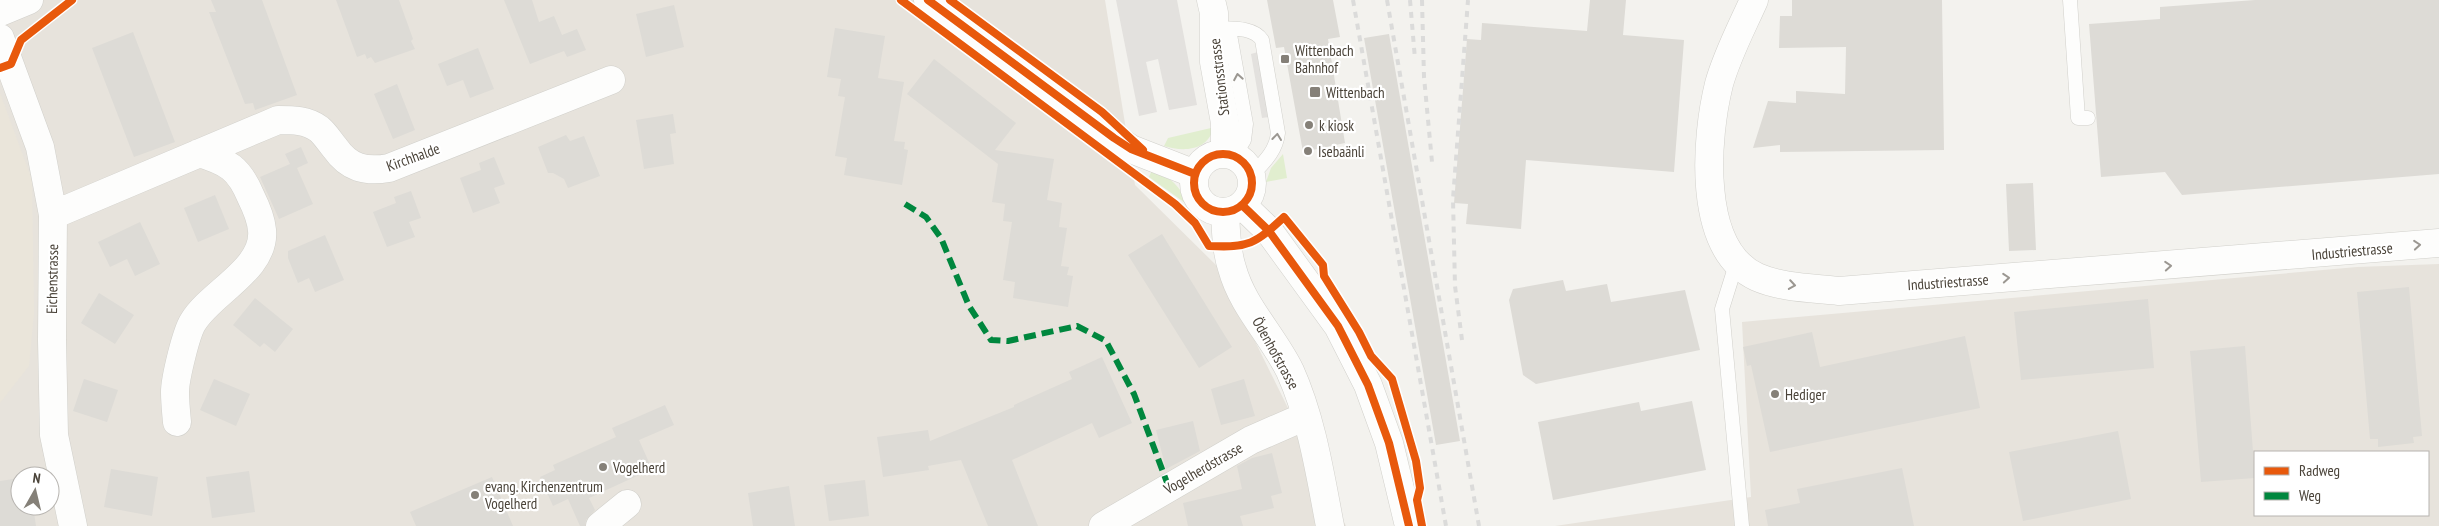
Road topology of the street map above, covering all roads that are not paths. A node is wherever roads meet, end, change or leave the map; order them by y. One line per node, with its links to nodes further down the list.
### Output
1 (29, 0): 6 (street)
2 (928, 0): 14 (street)
3 (1211, 0): 7 (street, Stationsstrasse)
4 (2070, 0): 11 (lane)
5 (1747, 3): 18 (street)
6 (0, 12)
7 (1222, 28): 13 (street, Stationsstrasse); 13 (lane, one-way to 7)
8 (0, 38): 9 (street, Eichenstrasse)
9 (5, 66): 16 (street, Eichenstrasse)
10 (611, 80): 12 (street, Kirchhalde)
11 (2088, 118)
12 (199, 154): 16 (street, Kirchhalde); 20 (street)
13 (1236, 162): 14 (street); 15 (street)
14 (1195, 174): 15 (street)
15 (1234, 208): 19 (street, Ödenhofstrasse); 26 (street)
16 (53, 215): 22 (street, Eichenstrasse)
17 (2439, 244): 18 (street, Industriestrasse, one-way to 17)
18 (1742, 265): 27 (lane)
19 (1306, 416): 24 (street, Vogelherdstrasse); 25 (street, Ödenhofstrasse)
20 (177, 422)
21 (627, 504): 23 (street)
22 (73, 526)
23 (600, 526)
24 (1104, 526)
25 (1330, 526)
26 (1409, 526)
27 (1742, 526)

